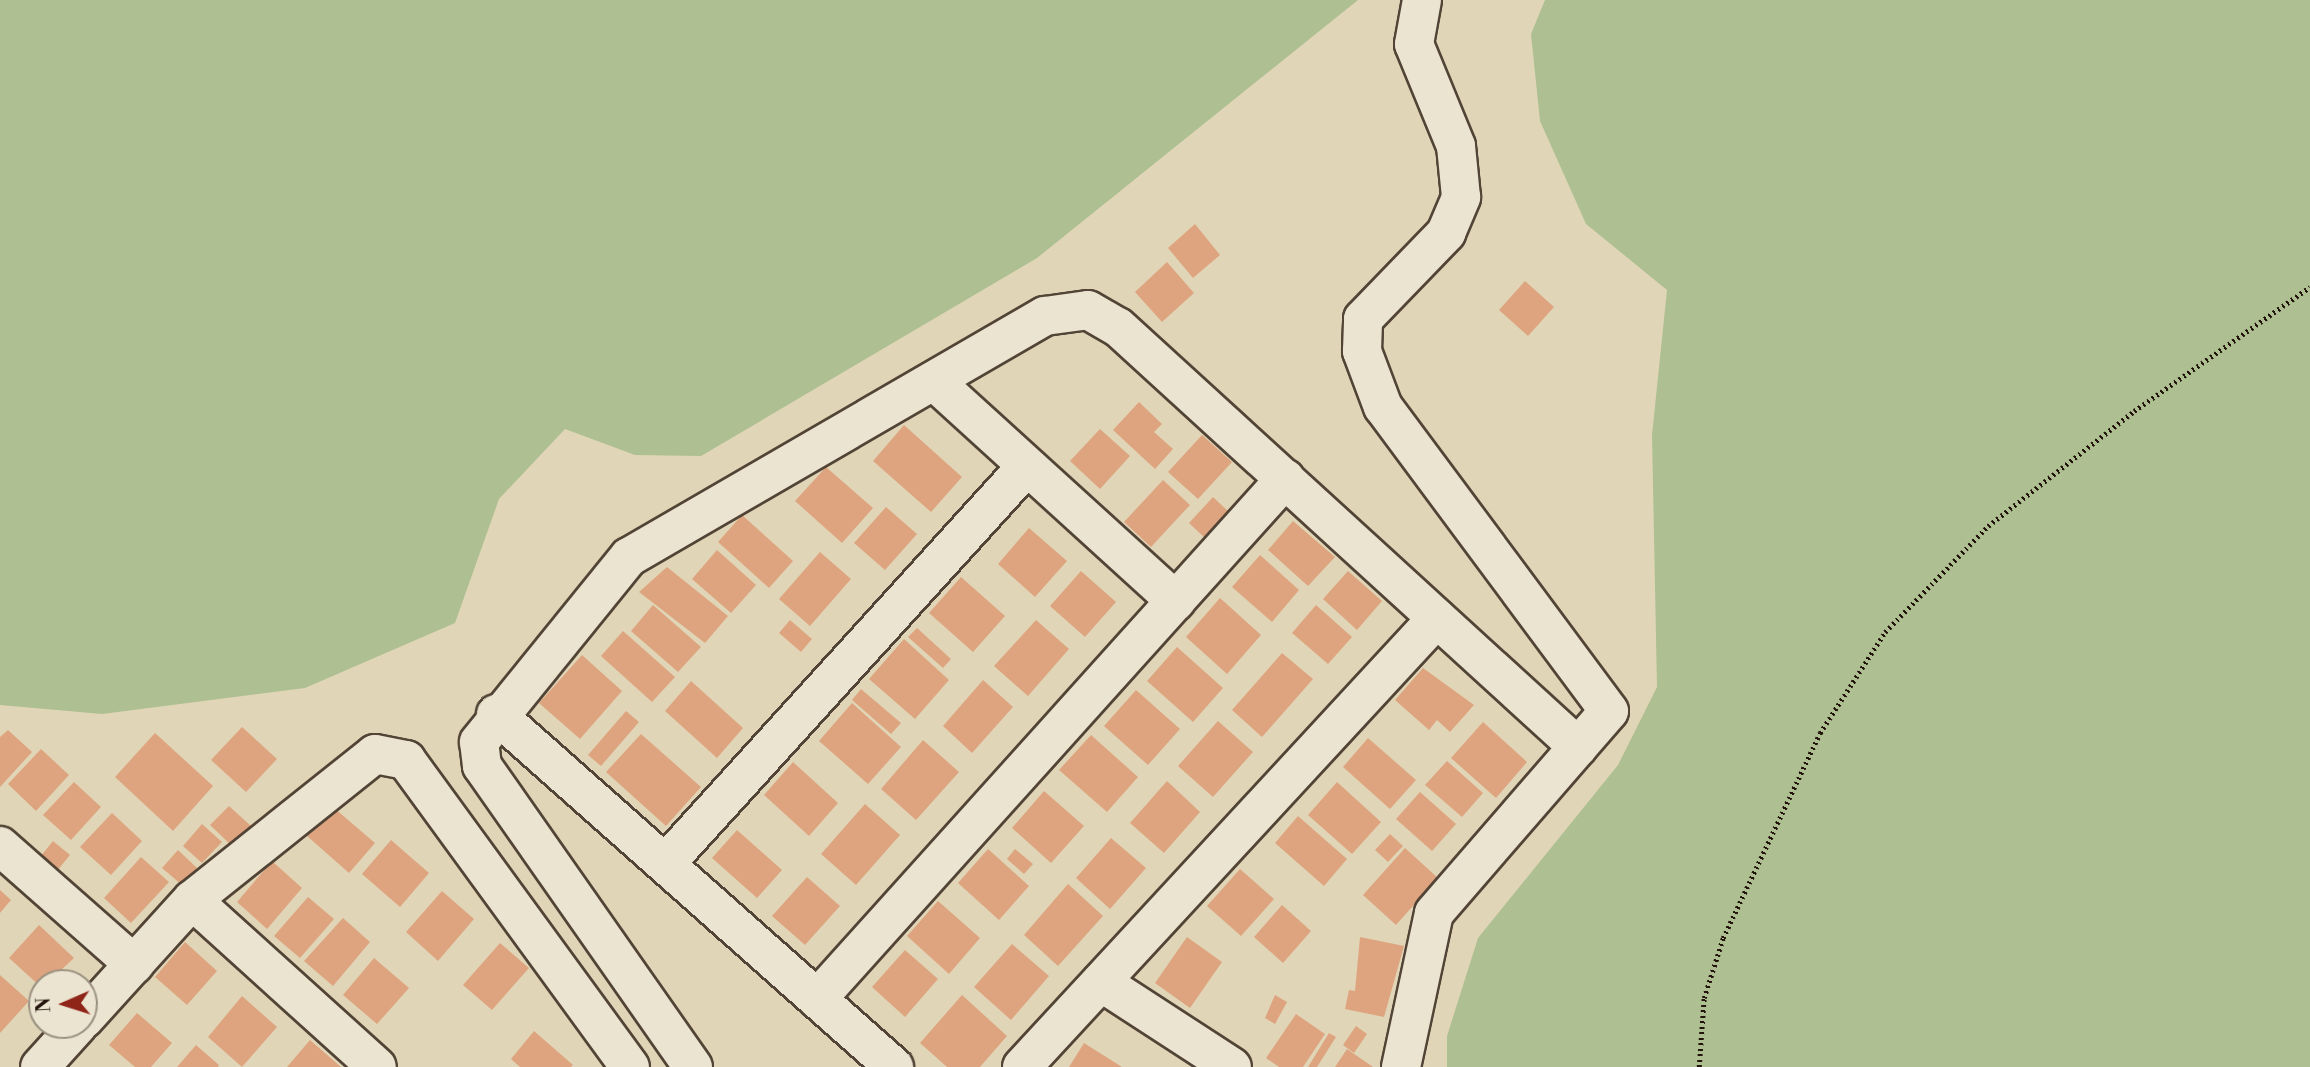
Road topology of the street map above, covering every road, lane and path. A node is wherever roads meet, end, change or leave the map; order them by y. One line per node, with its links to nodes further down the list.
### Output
1 (1422, 0): 9 (street)
2 (2310, 287): 26 (path)
3 (934, 381): 4 (street); 5 (street); 8 (street)
4 (1027, 466): 6 (street); 11 (street)
5 (1285, 479): 6 (street); 7 (street)
6 (1176, 601): 15 (street)
7 (1437, 618): 9 (street); 14 (street)
8 (496, 714): 11 (street); 21 (street)
9 (1578, 747): 25 (street)
10 (0, 846): 13 (street)
11 (664, 864): 15 (street)
12 (192, 900): 13 (street); 19 (street); 20 (street)
13 (134, 964): 16 (street)
14 (1101, 982): 23 (street); 24 (street)
15 (817, 999): 22 (street)
16 (98, 1004)
17 (68, 1039): 18 (street)
18 (52, 1063)
19 (377, 1067)
20 (630, 1067)
21 (693, 1067)
22 (894, 1067)
23 (1022, 1067)
24 (1232, 1067)
25 (1401, 1067)
26 (1699, 1067)

